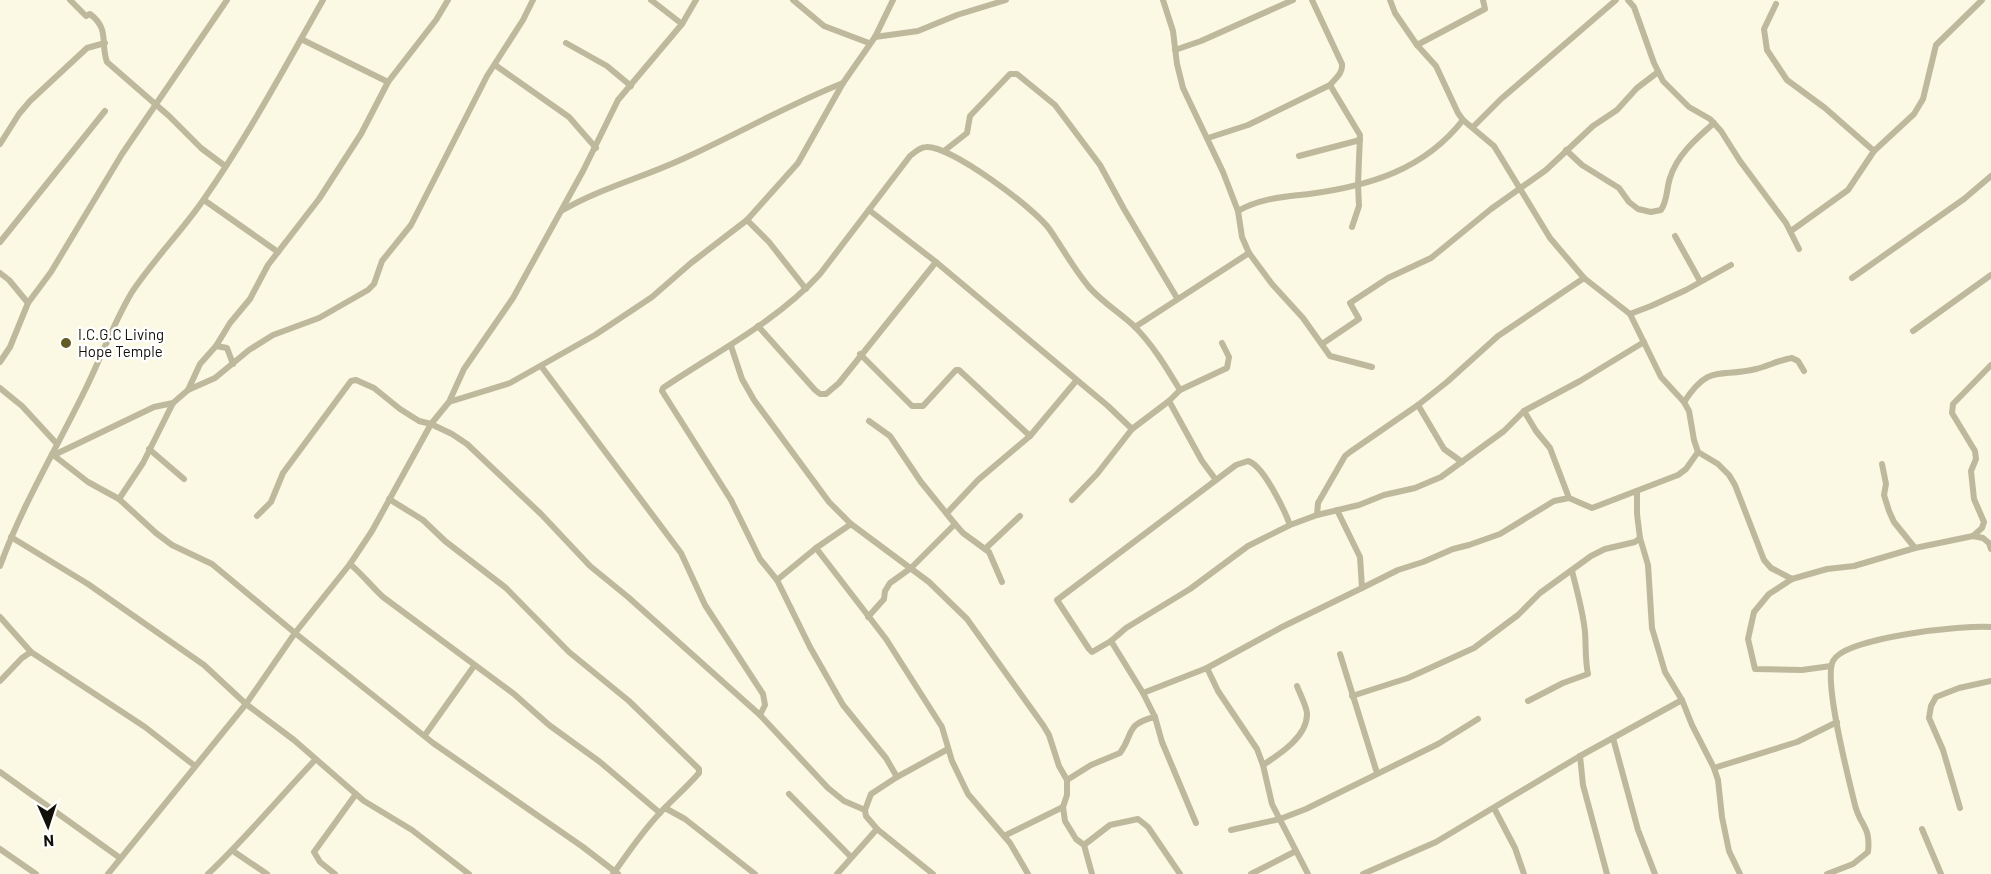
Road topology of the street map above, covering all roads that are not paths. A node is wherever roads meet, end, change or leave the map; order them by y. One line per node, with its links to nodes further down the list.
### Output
1 (70, 0): 23 (street)
2 (227, 0): 34 (street)
3 (323, 0): 22 (street)
4 (448, 0): 30 (street)
5 (532, 0): 28 (street)
6 (651, 0): 20 (street)
7 (696, 0): 20 (street)
8 (793, 0): 25 (street)
9 (893, 0): 21 (street)
10 (1006, 0): 21 (street)
11 (1163, 0): 27 (street)
12 (1293, 0): 27 (street)
13 (1312, 0): 32 (street)
14 (1390, 0): 26 (street)
15 (1483, 0): 26 (street)
16 (1617, 0): 38 (street)
17 (1628, 0): 29 (street)
18 (1982, 0): 45 (street)
19 (1776, 4): 45 (street)
20 (682, 24): 33 (street)
21 (875, 37): 25 (street)
22 (301, 39): 30 (street); 47 (street)
23 (105, 43): 34 (street); 41 (street)
24 (566, 43): 33 (street)
25 (869, 43): 31 (street)
26 (1417, 45): 36 (street)
27 (1175, 50): 39 (street)
28 (495, 65): 42 (street); 84 (street)
29 (1658, 72): 37 (street); 43 (street)
30 (388, 82): 61 (street)
31 (843, 83): 53 (street); 55 (street)
32 (1330, 85): 39 (street); 40 (street)
33 (631, 86): 42 (street)
34 (156, 105): 47 (street); 72 (street)
35 (105, 111): 59 (street)
36 (1463, 120): 38 (street); 49 (street)
37 (1714, 123): 43 (street); 57 (street)
38 (1473, 127): 50 (street)
39 (1208, 138): 54 (street)
40 (1360, 140): 46 (street); 49 (street)
41 (0, 144)
42 (596, 148): 53 (street)
43 (1566, 150): 50 (street)
44 (944, 151): 52 (street); 71 (street); 75 (street)
45 (1874, 151): 57 (street)
46 (1299, 156)
47 (225, 166): 51 (street)
48 (1991, 177): 68 (street)
49 (1358, 185): 54 (street); 56 (street)
50 (1519, 188): 67 (street); 79 (street)
51 (204, 200): 61 (street); 103 (street)
52 (869, 210): 63 (street); 70 (street)
53 (562, 211): 94 (street)
54 (1238, 211): 62 (street)
55 (747, 220): 70 (street); 86 (street)
56 (1352, 227)
57 (1791, 231): 60 (street)
58 (1675, 236): 69 (street)
59 (0, 242)
60 (1799, 249)
61 (279, 252): 80 (street)
62 (1249, 253): 71 (street); 79 (street)
63 (936, 262): 82 (street); 89 (street)
64 (1731, 265): 69 (street)
65 (0, 273): 72 (street)
66 (1991, 275): 76 (street)
67 (1584, 278): 73 (street); 97 (street)
68 (1852, 278)
69 (1700, 281): 73 (street)
70 (806, 289): 74 (street)
71 (1177, 298): 75 (street)
72 (28, 303): 83 (street)
73 (1630, 314): 77 (street)
74 (758, 326): 81 (street); 82 (street)
75 (1135, 327): 92 (street)
76 (1913, 332)
77 (1644, 342): 95 (street); 98 (street)
78 (1222, 343): 92 (street)
79 (1322, 344): 87 (street)
80 (216, 346): 84 (street); 91 (street)
81 (730, 346): 121 (street); 136 (street)
82 (860, 354): 102 (street)
83 (0, 362)
84 (233, 364): 91 (street)
85 (1991, 365): 124 (street)
86 (541, 366): 94 (street); 157 (street)
87 (1372, 367)
88 (1804, 371): 95 (street)
89 (1076, 381): 101 (street); 102 (street)
90 (0, 388): 103 (street)
91 (188, 390): 96 (street)
92 (1180, 390): 93 (street)
93 (1169, 401): 101 (street); 110 (street)
94 (449, 402): 100 (street)
95 (1684, 402): 105 (street)
96 (173, 403): 104 (street); 106 (street)
97 (1418, 405): 107 (street); 118 (street)
98 (1524, 411): 107 (street); 112 (street)
99 (869, 421): 117 (street)
100 (431, 424): 114 (street); 119 (street); 157 (street)
101 (1132, 429): 115 (street)
102 (1030, 436): 117 (street)
103 (57, 444): 106 (street)
104 (149, 449): 109 (street); 113 (street)
105 (1698, 452): 111 (street); 135 (street)
106 (53, 455): 113 (street); 125 (street)
107 (1462, 462): 116 (street)
108 (1882, 464): 128 (street)
109 (184, 479)
110 (1216, 480): 123 (street); 143 (street)
111 (1636, 491): 112 (street); 126 (street)
112 (1569, 498): 138 (street)
113 (119, 499): 142 (street)
114 (389, 499): 131 (street); 179 (street)
115 (1072, 500)
116 (1337, 510): 118 (street); 138 (street)
117 (947, 513): 122 (street)
118 (1317, 515): 123 (street)
119 (256, 516)
120 (1020, 516): 129 (street)
121 (851, 524): 127 (street); 133 (street)
122 (955, 524): 129 (street); 133 (street)
123 (1290, 525): 143 (street)
124 (1973, 536): 128 (street); 130 (street)
125 (11, 537): 132 (street); 156 (street)
126 (1640, 538): 134 (street); 154 (street)
127 (816, 548): 136 (street); 140 (street)
128 (1915, 548): 135 (street)
129 (985, 549): 137 (street)
130 (1991, 549)
131 (350, 564): 142 (street); 146 (street)
132 (0, 566)
133 (911, 568): 140 (street); 172 (street)
134 (1572, 571): 153 (street); 155 (street)
135 (1792, 579): 147 (street)
136 (777, 580): 171 (street)
137 (1002, 582)
138 (1362, 588): 148 (street)
139 (0, 617): 144 (street)
140 (868, 617): 163 (street)
141 (1991, 627): 147 (street)
142 (295, 633): 156 (street); 161 (street)
143 (1111, 641): 152 (street)
144 (31, 652): 149 (street); 167 (street)
145 (1340, 654): 153 (street)
146 (474, 666): 161 (street); 179 (street)
147 (1831, 666): 160 (street)
148 (1207, 668): 152 (street); 166 (street)
149 (0, 681)
150 (1991, 681): 177 (street)
151 (1297, 686): 166 (street)
152 (1143, 693): 158 (street)
153 (1352, 696): 170 (street)
154 (1682, 700): 162 (street); 168 (street)
155 (1528, 701)
156 (246, 704): 165 (street); 167 (street)
157 (760, 715): 178 (street)
158 (1155, 717): 172 (street); 181 (street)
159 (1478, 719): 170 (street)
160 (1837, 722): 168 (street); 192 (street)
161 (425, 735): 193 (street)
162 (1613, 738): 164 (street); 211 (street)
163 (948, 749): 171 (street); 185 (street)
164 (1580, 756): 176 (street); 210 (street)
165 (315, 760): 173 (street); 188 (street)
166 (1263, 765): 180 (street)
167 (195, 766): 191 (street)
168 (1714, 768): 212 (street)
169 (0, 772): 191 (street)
170 (1377, 773): 180 (street)
171 (897, 777): 178 (street)
172 (1067, 780): 175 (street)
173 (356, 794): 198 (street); 199 (street)
174 (789, 794): 190 (street)
175 (1063, 807): 185 (street); 186 (street)
176 (1494, 808): 208 (street); 209 (street)
177 (1960, 808)
178 (865, 810): 182 (street)
179 (662, 811): 193 (street); 200 (street)
180 (1280, 819): 184 (street); 189 (street)
181 (1196, 823)
182 (877, 829): 190 (street); 202 (street)
183 (1922, 829): 215 (street)
184 (1231, 830)
185 (1004, 836): 203 (street)
186 (1084, 845): 204 (street); 205 (street)
187 (0, 849): 194 (street)
188 (233, 851): 196 (street); 197 (street)
189 (1296, 851): 206 (street); 207 (street)
190 (851, 856): 201 (street)
191 (120, 858): 195 (street)
192 (1853, 864): 213 (street); 214 (street)
193 (615, 873)
194 (36, 874)
195 (108, 874)
196 (208, 874)
197 (267, 874)
198 (335, 874)
199 (469, 874)
200 (754, 874)
201 (837, 874)
202 (933, 874)
203 (1028, 874)
204 (1092, 874)
205 (1180, 874)
206 (1251, 874)
207 (1308, 874)
208 (1366, 874)
209 (1524, 874)
210 (1607, 874)
211 (1654, 874)
212 (1740, 874)
213 (1827, 874)
214 (1853, 874)
215 (1941, 874)

